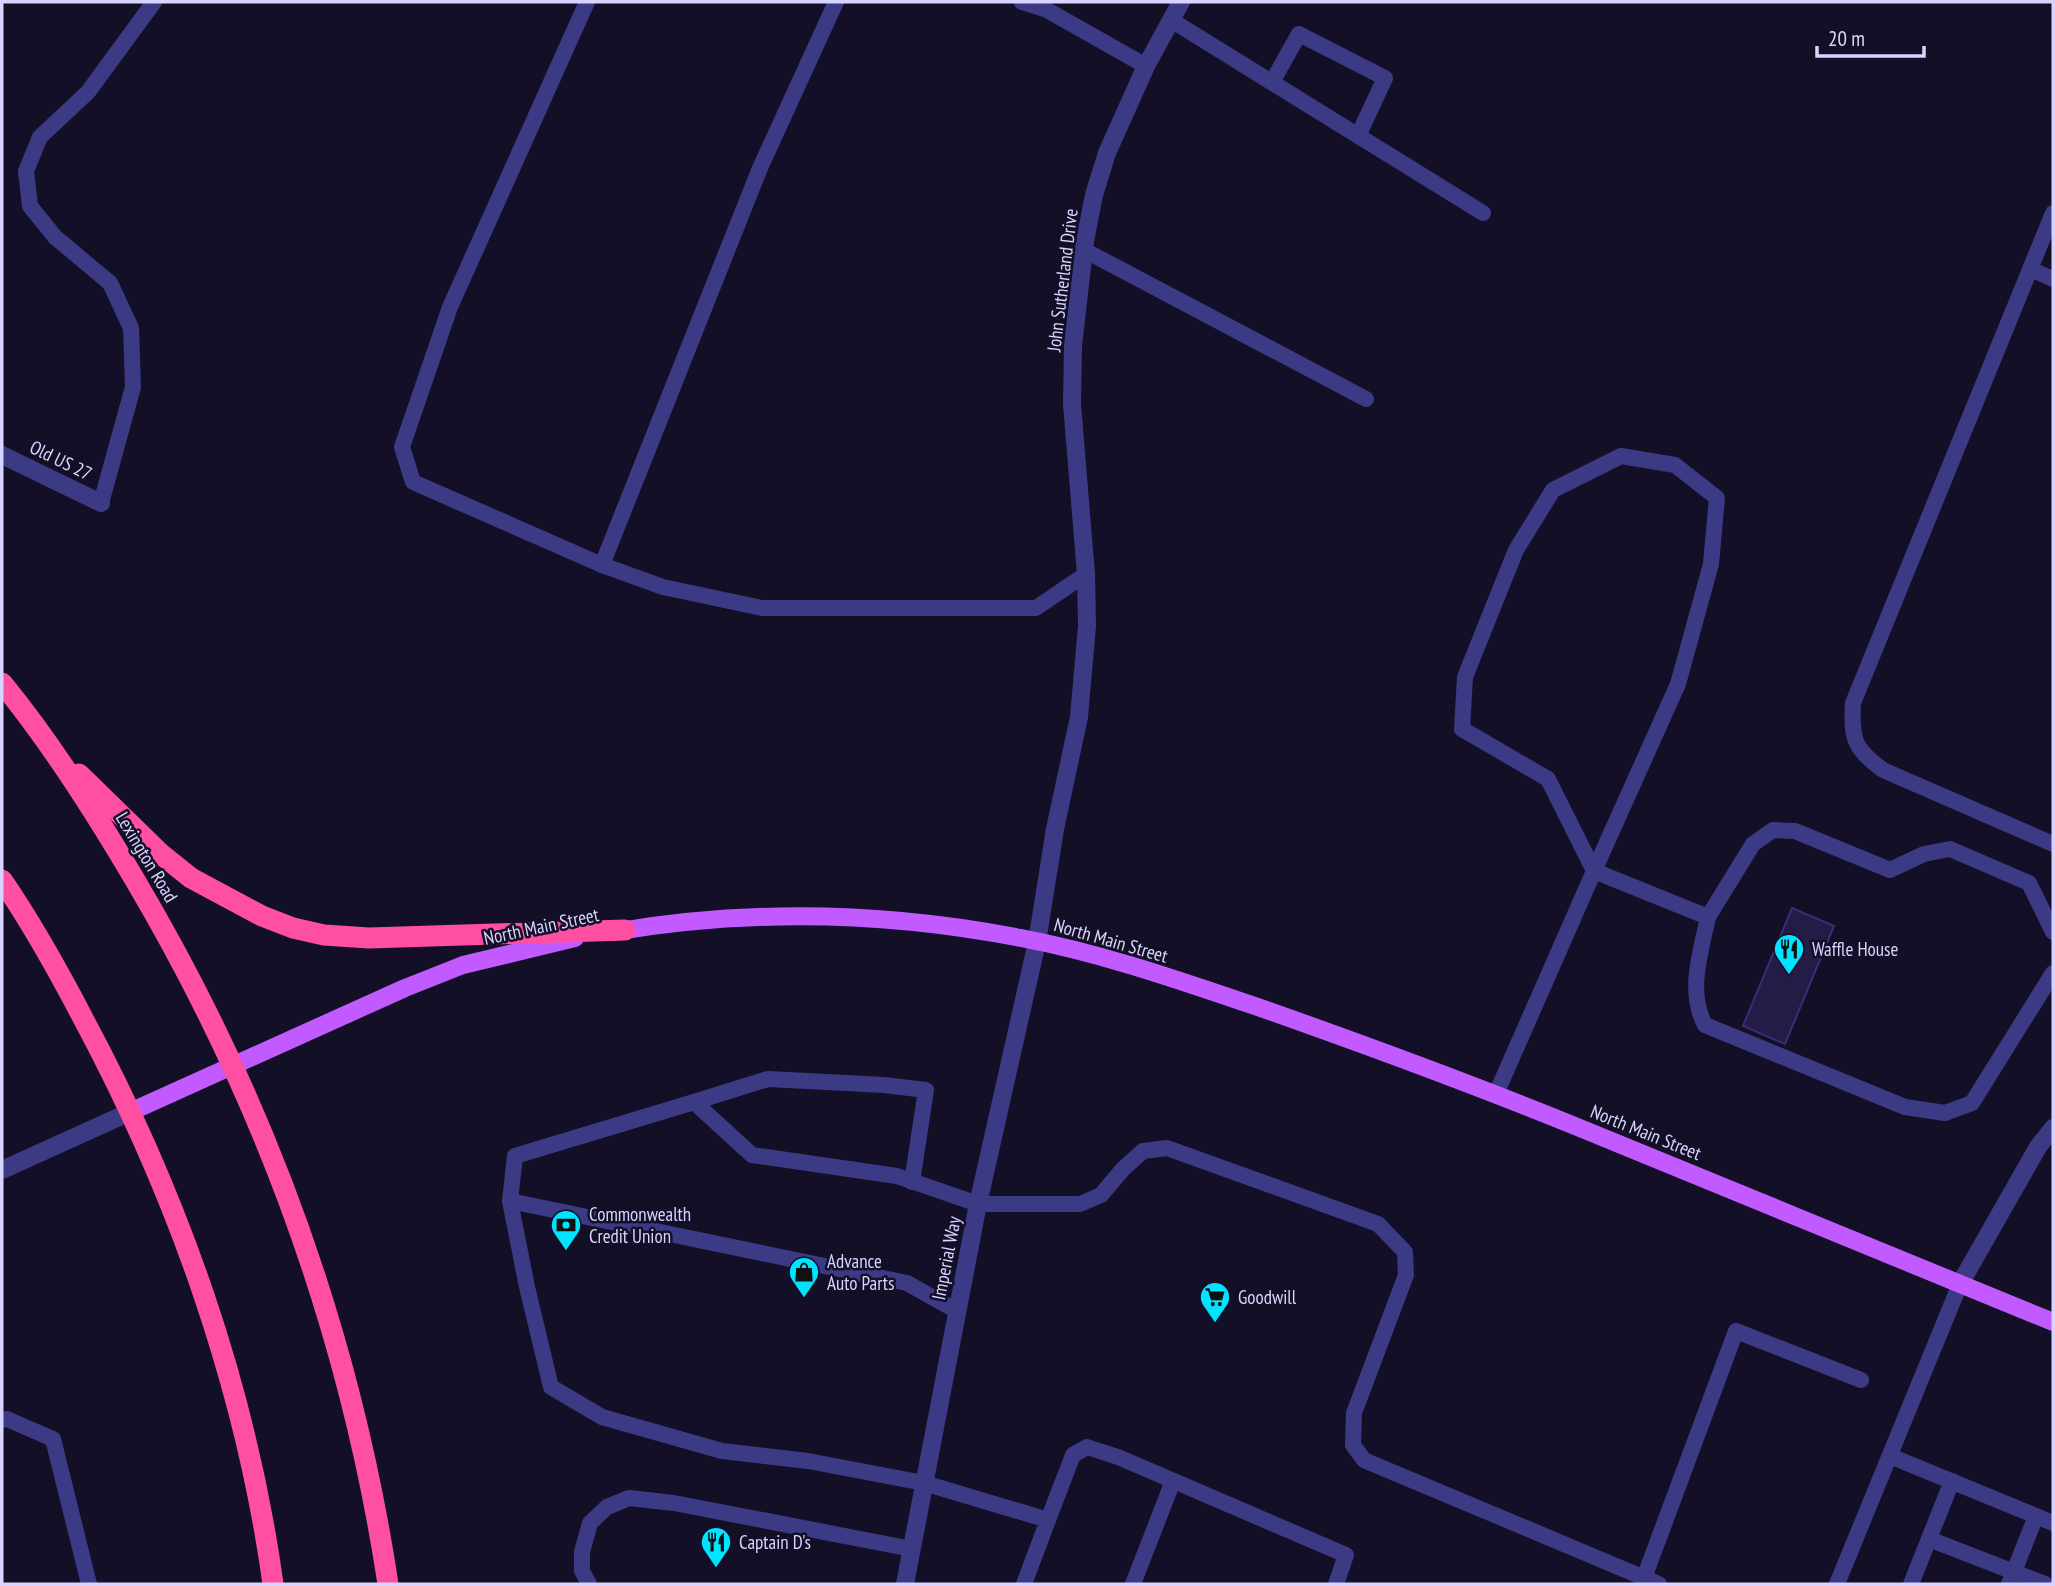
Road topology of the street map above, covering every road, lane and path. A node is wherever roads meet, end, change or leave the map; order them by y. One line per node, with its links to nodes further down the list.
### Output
1 (154, 2): 17 (lane)
2 (587, 2): 18 (lane)
3 (836, 2): 18 (lane)
4 (1022, 2): 7 (lane)
5 (1181, 2): 6 (street, John Sutherland Drive)
6 (1171, 20): 7 (street, John Sutherland Drive); 8 (lane)
7 (1146, 66): 12 (street, John Sutherland Drive)
8 (1272, 82): 9 (lane); 9 (lane)
9 (1358, 136): 10 (lane)
10 (1483, 213)
11 (2053, 213): 13 (lane)
12 (1084, 250): 15 (lane); 19 (street, John Sutherland Drive)
13 (2030, 270): 14 (lane); 22 (lane)
14 (2053, 279)
15 (1366, 399)
16 (2, 454): 17 (street, Old US 27)
17 (101, 503)
18 (601, 565): 19 (lane)
19 (1086, 574): 28 (street, Imperial Way)
20 (2, 683): 21 (highway, Lexington Road)
21 (45, 741): 26 (highway); 30 (highway, Lexington Road)
22 (2053, 844)
23 (1594, 871): 23 (lane); 25 (lane); 31 (lane)
24 (2, 880): 33 (highway)
25 (1708, 916): 27 (lane); 29 (lane)
26 (625, 930): 28 (main road, North Main Street); 30 (main road, North Main Street)
27 (2053, 932)
28 (1037, 942): 31 (main road, North Main Street); 38 (street, Imperial Way)
29 (2053, 973)
30 (233, 1066): 33 (main road, North Main Street); 57 (highway, Lexington Road)
31 (1496, 1094): 39 (main road, North Main Street)
32 (694, 1102): 36 (lane); 36 (lane); 37 (lane)
33 (130, 1112): 35 (street); 56 (highway)
34 (2053, 1128): 39 (street)
35 (2, 1170)
36 (912, 1182): 38 (lane)
37 (510, 1201): 40 (lane); 47 (lane)
38 (978, 1204): 40 (street, Imperial Way); 54 (lane)
39 (1961, 1284): 41 (main road, North Main Street); 44 (lane)
40 (957, 1311): 47 (street, Imperial Way)
41 (2053, 1322)
42 (1861, 1380): 54 (lane)
43 (2, 1420): 55 (lane)
44 (1890, 1456): 46 (lane); 63 (lane)
45 (1173, 1481): 49 (lane); 61 (lane); 62 (lane)
46 (1952, 1481): 48 (lane); 51 (lane)
47 (924, 1483): 49 (lane); 52 (street, Imperial Way)
48 (2036, 1516): 50 (lane); 53 (lane)
49 (1048, 1520): 60 (lane)
50 (2053, 1523)
51 (1929, 1539): 53 (lane); 64 (lane)
52 (912, 1549): 58 (lane); 59 (street, Imperial Way)
53 (2011, 1578): 65 (lane)
54 (1652, 1581)
55 (89, 1584)
56 (273, 1584)
57 (388, 1584)
58 (589, 1584)
59 (905, 1584)
60 (1024, 1584)
61 (1133, 1584)
62 (1336, 1584)
63 (1837, 1584)
64 (1911, 1584)
65 (2045, 1584)

